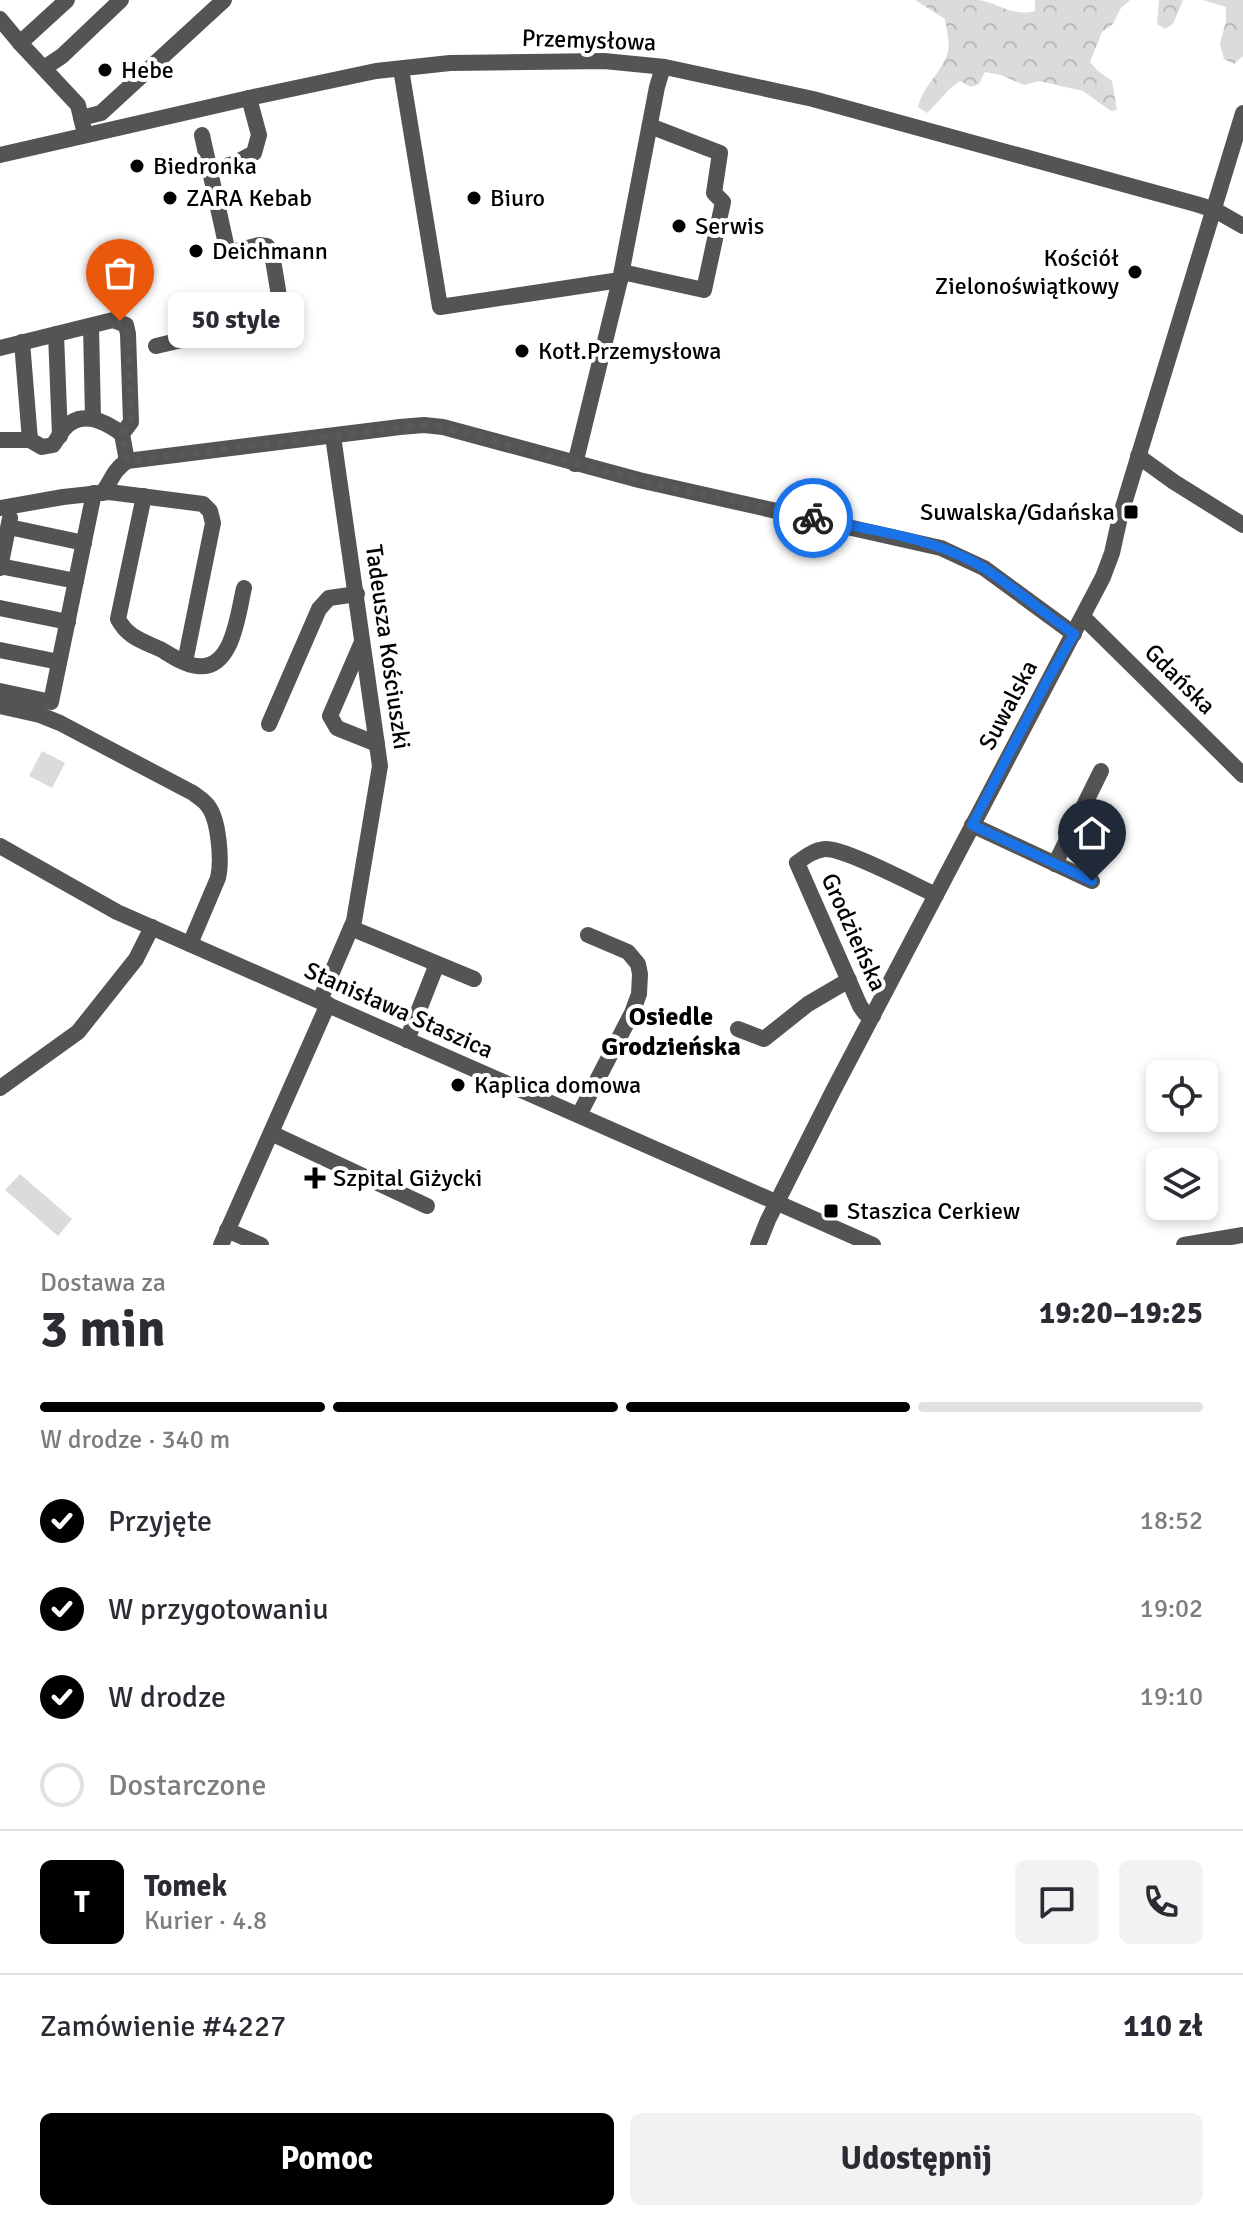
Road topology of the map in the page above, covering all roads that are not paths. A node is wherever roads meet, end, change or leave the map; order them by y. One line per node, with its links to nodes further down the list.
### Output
1 (51, 0): 6 (street)
2 (67, 0): 6 (street)
3 (121, 0): 8 (street)
4 (224, 0): 12 (street)
5 (0, 19): 6 (street)
6 (17, 39): 8 (street)
7 (663, 67): 10 (street, Przemysłowa); 13 (street); 18 (street, Przemysłowa)
8 (44, 68): 12 (street)
9 (402, 75): 20 (street)
10 (249, 98): 15 (street, Przemysłowa); 17 (street)
11 (1243, 113): 18 (street, Suwalska)
12 (81, 118): 15 (street)
13 (650, 126): 20 (street); 20 (street)
14 (202, 135): 17 (street)
15 (85, 136): 16 (street, Przemysłowa)
16 (0, 155)
17 (211, 170): 24 (street)
18 (1215, 210): 19 (street, Przemysłowa); 32 (street, Suwalska)
19 (1243, 226)
20 (621, 276): 34 (street)
21 (91, 326): 22 (street); 26 (street); 27 (street)
22 (56, 334): 23 (street); 28 (street)
23 (22, 342): 25 (street); 31 (street)
24 (156, 346)
25 (0, 348)
26 (93, 418): 27 (street); 28 (street)
27 (122, 434): 33 (street)
28 (60, 436): 31 (street)
29 (333, 436): 33 (street); 34 (street); 44 (street, Tadeusza Kościuszki)
30 (0, 440): 31 (street)
31 (30, 440)
32 (1138, 456): 38 (street); 46 (street, Suwalska)
33 (127, 461): 35 (street)
34 (575, 464): 48 (street)
35 (98, 493): 36 (street); 37 (street); 40 (street)
36 (144, 496): 52 (street); 52 (street)
37 (6, 507): 39 (street)
38 (1243, 525)
39 (9, 527): 40 (street); 41 (street)
40 (84, 543): 42 (street)
41 (0, 567): 42 (street)
42 (76, 581): 47 (street)
43 (244, 588): 52 (street)
44 (357, 594): 49 (street, Tadeusza Kościuszki); 56 (street)
45 (0, 608): 47 (street)
46 (1083, 617): 48 (street, Suwalska); 59 (street, Gdańska)
47 (68, 622): 51 (street)
48 (1074, 634): 60 (street, Suwalska)
49 (363, 640): 57 (street, Tadeusza Kościuszki); 57 (street)
50 (0, 650): 51 (street)
51 (59, 662): 55 (street)
52 (185, 662)
53 (0, 691): 55 (street)
54 (0, 706): 55 (street)
55 (49, 710): 68 (street)
56 (269, 724)
57 (377, 744): 66 (street, Tadeusza Kościuszki)
58 (1101, 771): 62 (street)
59 (1243, 775)
60 (972, 825): 62 (street); 64 (street, Suwalska)
61 (0, 846): 65 (street, Stanisława Staszica)
62 (1055, 864): 63 (street)
63 (1092, 881)
64 (936, 895): 71 (street, Grodzieńska); 73 (street, Suwalska)
65 (152, 927): 68 (street, Stanisława Staszica); 76 (street)
66 (351, 928): 69 (street); 72 (street, Tadeusza Kościuszki)
67 (588, 935): 77 (street)
68 (190, 944): 72 (street, Stanisława Staszica)
69 (437, 964): 70 (street); 75 (street)
70 (474, 979)
71 (849, 980): 73 (street, Grodzieńska); 74 (street)
72 (324, 1002): 75 (street, Stanisława Staszica); 78 (street, Tadeusza Kościuszki)
73 (873, 1016): 79 (street, Suwalska)
74 (738, 1029)
75 (407, 1040): 77 (street, Stanisława Staszica)
76 (0, 1088)
77 (579, 1115): 79 (street, Stanisława Staszica)
78 (271, 1133): 80 (street); 82 (street, Tadeusza Kościuszki)
79 (777, 1204): 84 (street, Suwalska); 85 (street, Stanisława Staszica)
80 (427, 1206)
81 (1243, 1235): 86 (street)
82 (224, 1238): 83 (street)
83 (261, 1245)
84 (758, 1245)
85 (873, 1245)
86 (1184, 1245)

